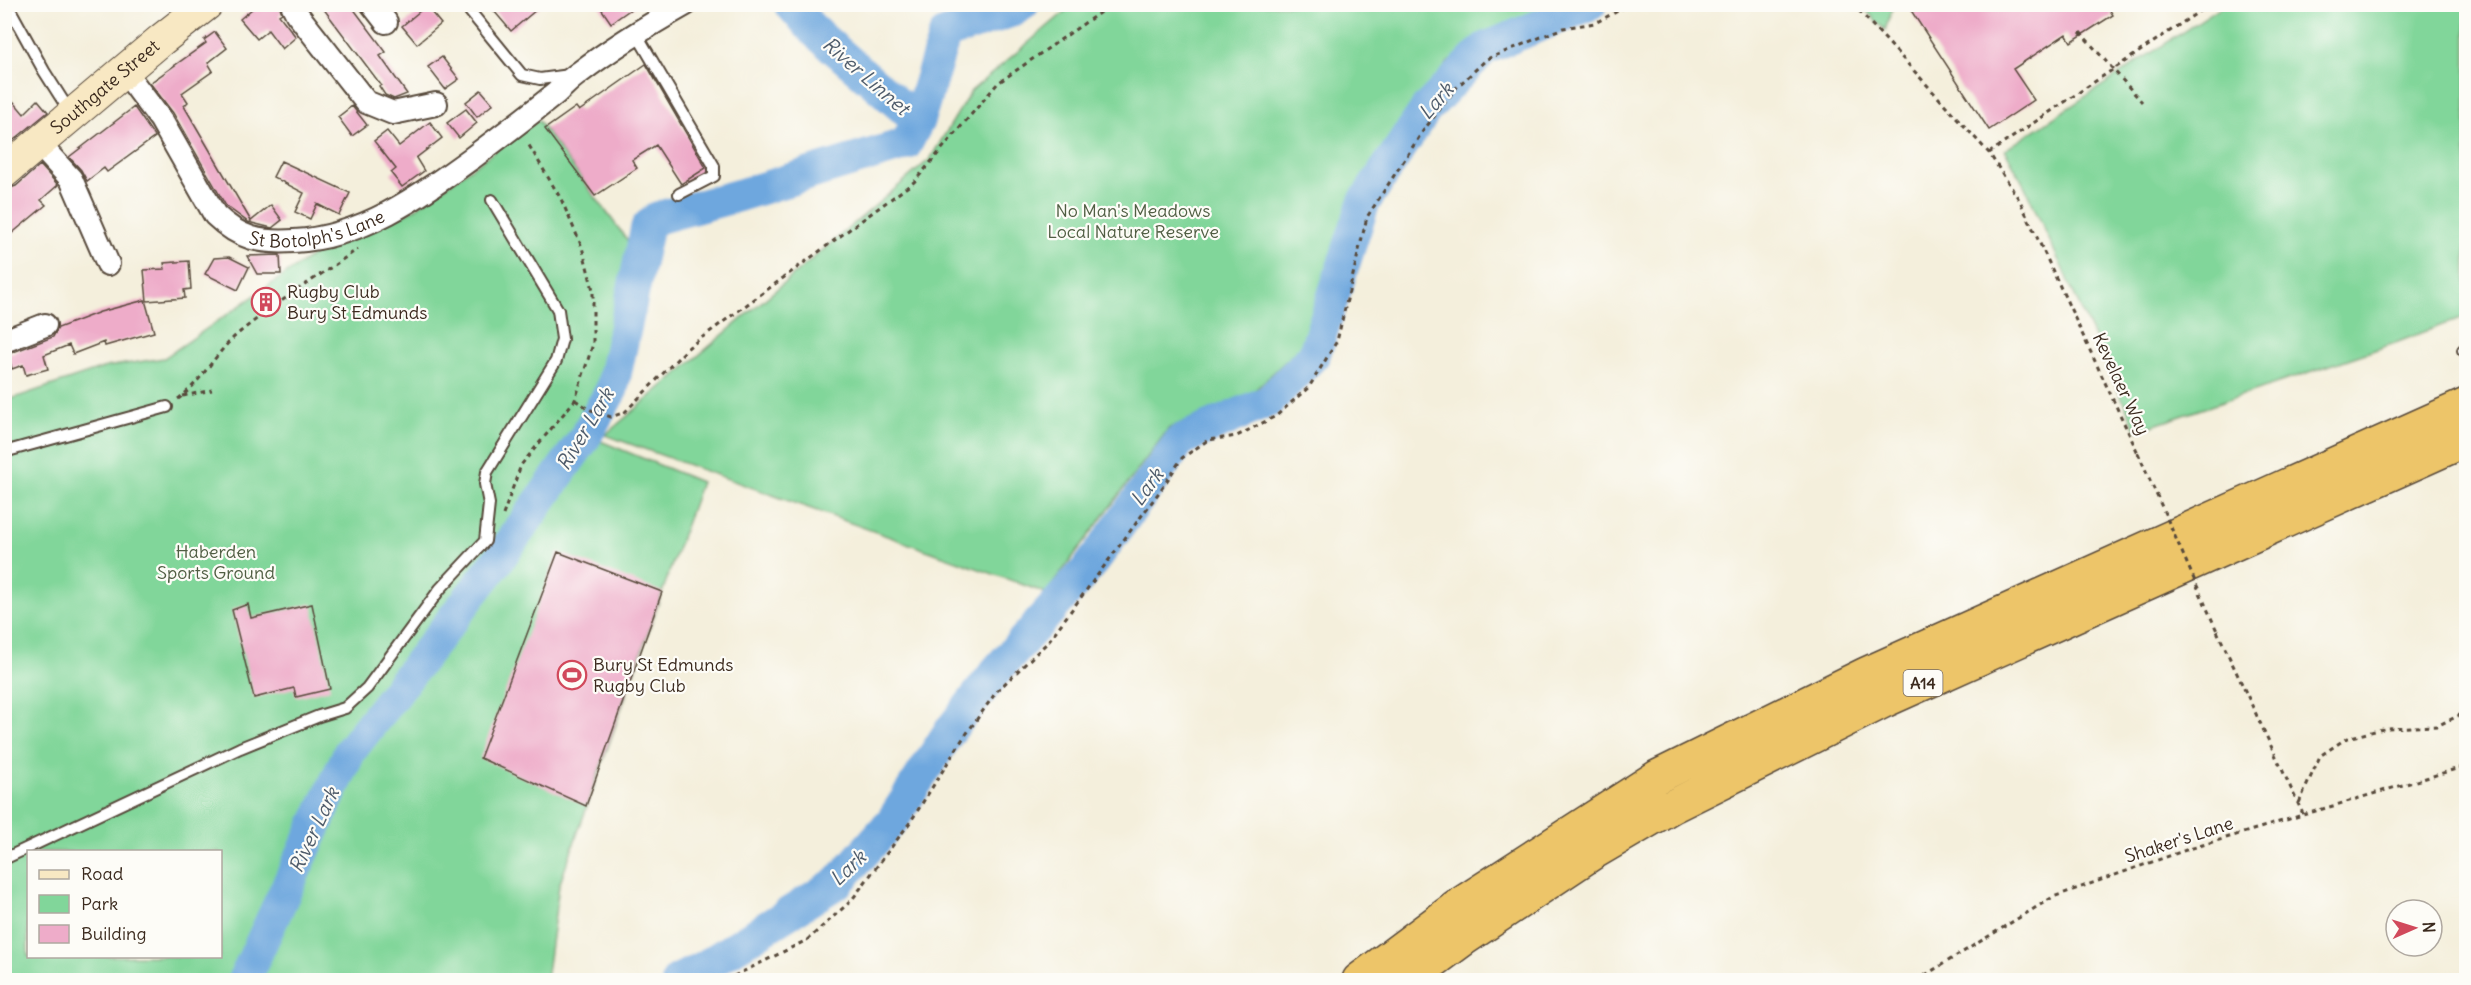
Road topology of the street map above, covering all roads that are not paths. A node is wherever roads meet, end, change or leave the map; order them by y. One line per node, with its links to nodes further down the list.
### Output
1 (7, 4): 10 (lane)
2 (207, 4): 7 (street, Southgate Street)
3 (292, 4): 9 (street)
4 (464, 4): 8 (lane)
5 (686, 4): 6 (street, St Botolph's Lane)
6 (636, 33): 8 (street, St Botolph's Lane); 13 (lane)
7 (125, 72): 8 (street, St Botolph's Lane); 10 (street, Southgate Street)
8 (576, 74)
9 (436, 104)
10 (72, 114): 11 (street, Southgate Street)
11 (38, 143): 12 (street, Southgate Street); 15 (street)
12 (4, 172)
13 (679, 194)
14 (492, 200): 22 (lane)
15 (108, 264)
16 (45, 325): 17 (street)
17 (4, 341)
18 (2466, 405): 23 (highway, A14)
19 (167, 407): 21 (lane)
20 (2466, 440): 24 (highway, A14)
21 (4, 452)
22 (4, 860)
23 (1359, 981)
24 (1408, 981)

